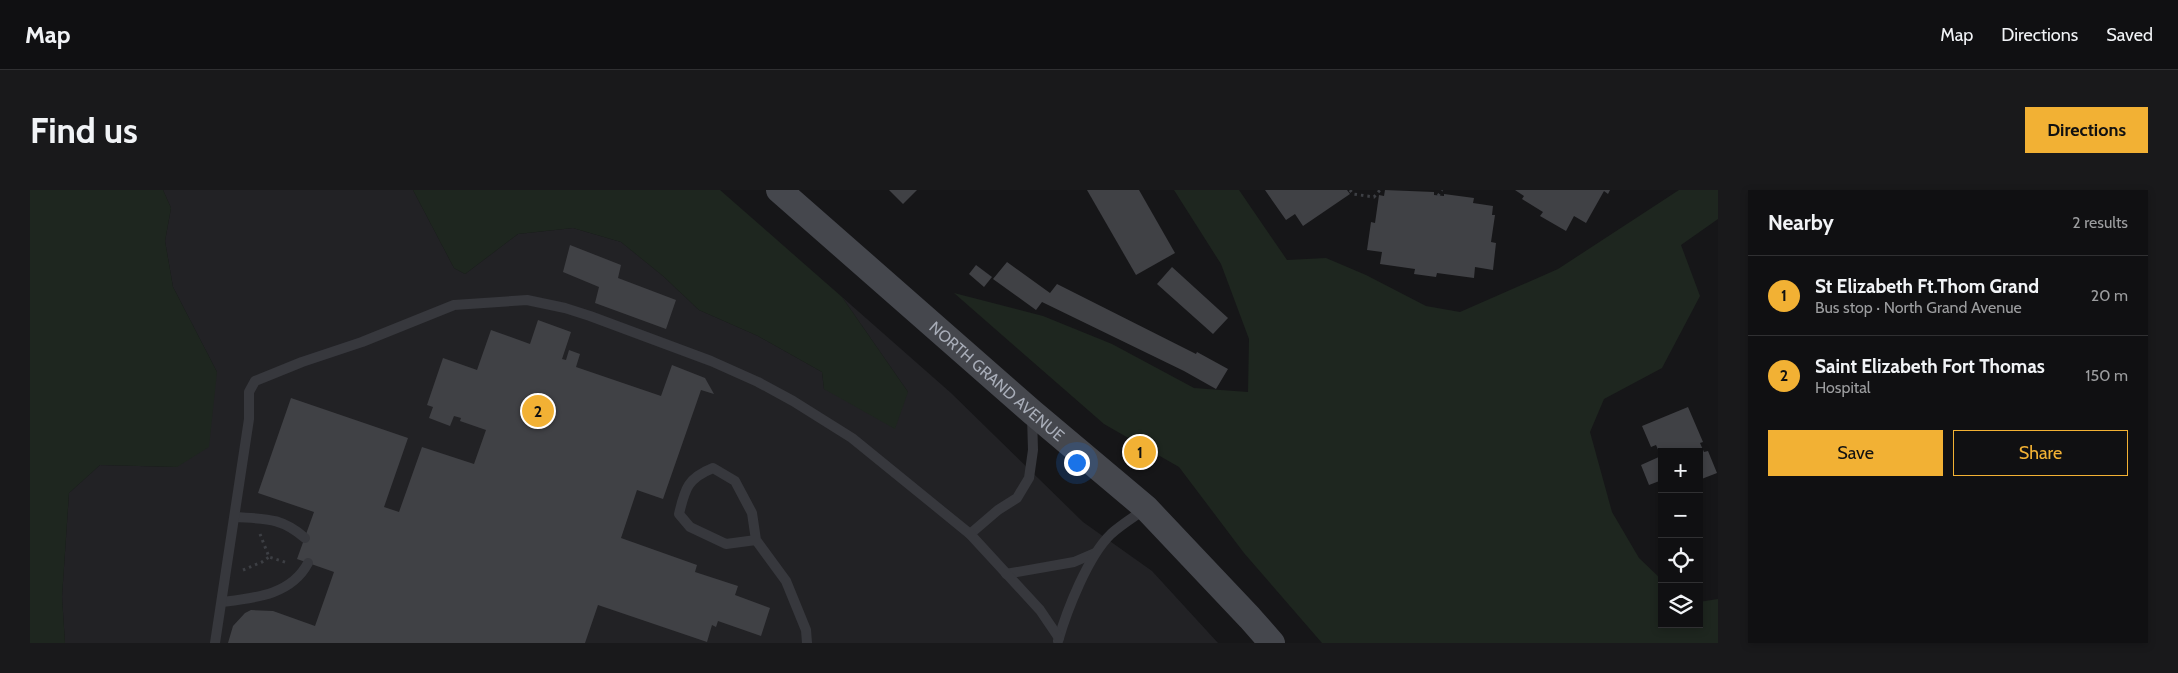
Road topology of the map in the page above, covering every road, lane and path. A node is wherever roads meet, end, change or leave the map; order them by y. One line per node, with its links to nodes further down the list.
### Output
1 (779, 190): 6 (main road, NORTH GRAND AVENUE)
2 (1350, 190): 3 (path)
3 (1380, 190)
4 (1442, 190): 5 (path)
5 (1438, 196)
6 (1032, 412): 7 (main road, NORTH GRAND AVENUE); 10 (lane)
7 (1146, 508): 13 (lane); 22 (main road, NORTH GRAND AVENUE)
8 (235, 517): 9 (lane); 10 (lane); 17 (lane)
9 (253, 518): 11 (lane); 14 (path)
10 (970, 534): 16 (lane)
11 (305, 538)
12 (756, 540): 12 (lane); 21 (lane)
13 (1095, 553): 16 (lane); 19 (lane)
14 (269, 557): 15 (path); 17 (path)
15 (306, 566): 18 (lane)
16 (1006, 574): 19 (lane)
17 (226, 578): 18 (lane)
18 (222, 602): 20 (lane)
19 (1058, 640)
20 (214, 643)
21 (807, 643)
22 (1272, 643)

